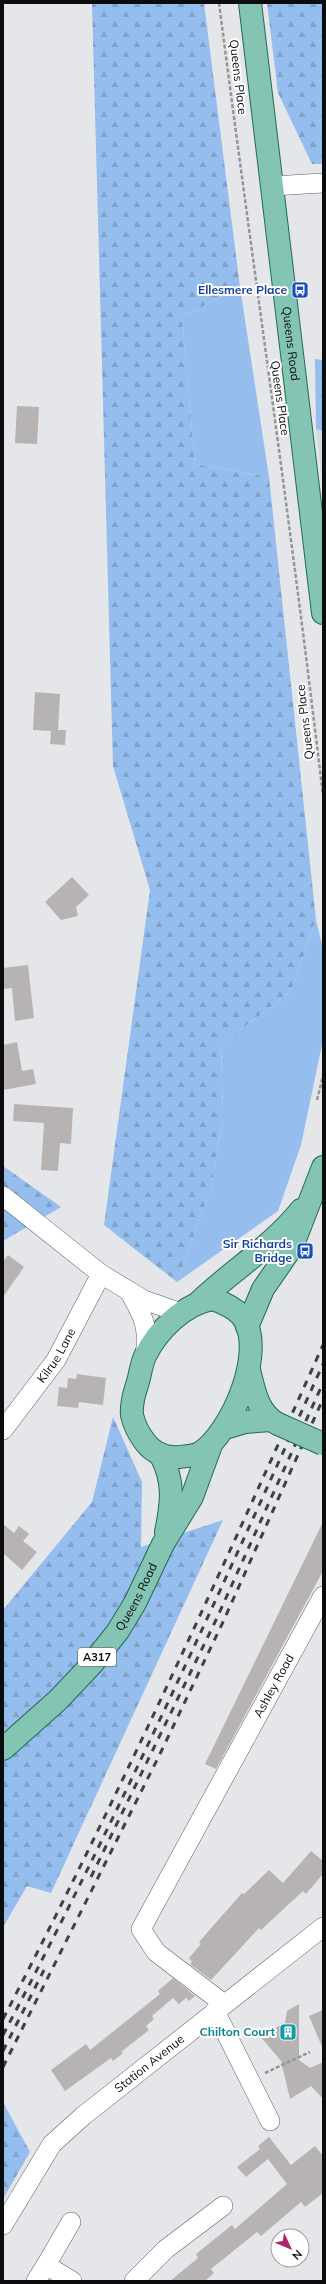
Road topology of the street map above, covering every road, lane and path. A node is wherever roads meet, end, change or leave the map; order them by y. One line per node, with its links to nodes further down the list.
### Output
1 (219, 3): 6 (path, Queens Place)
2 (250, 3): 4 (main road, Queens Road)
3 (323, 183): 4 (street)
4 (272, 186): 5 (main road, Queens Road)
5 (323, 613)
6 (323, 796)
7 (323, 1076): 8 (path)
8 (318, 1100)
9 (323, 1167): 11 (main road)
10 (3, 1196): 12 (street)
11 (309, 1200): 14 (main road); 16 (main road)
12 (101, 1274): 13 (street); 21 (street, Kilrue Lane)
13 (130, 1293): 15 (street); 17 (street)
14 (200, 1301): 15 (main road); 16 (main road)
15 (181, 1313): 17 (main road)
16 (247, 1328): 18 (main road)
17 (145, 1356): 24 (main road)
18 (249, 1370): 19 (main road); 20 (main road)
19 (275, 1422): 20 (main road); 22 (main road, bridge)
20 (224, 1428): 23 (main road)
21 (3, 1430)
22 (323, 1444)
23 (211, 1445): 24 (main road); 25 (main road, Queens Road / A317)
24 (160, 1454): 25 (main road, Queens Road / A317)
25 (163, 1544): 27 (main road, Queens Road / A317)
26 (323, 1596): 29 (street, Ashley Road)
27 (3, 1749)
28 (323, 1927): 29 (street, Station Avenue)
29 (220, 2007): 31 (street); 35 (street, Station Avenue)
30 (310, 2052): 31 (path)
31 (250, 2080): 32 (street)
32 (270, 2121)
33 (224, 2206): 38 (street)
34 (71, 2222): 36 (street)
35 (3, 2225)
36 (41, 2273): 37 (street)
37 (72, 2281)
38 (134, 2281)

